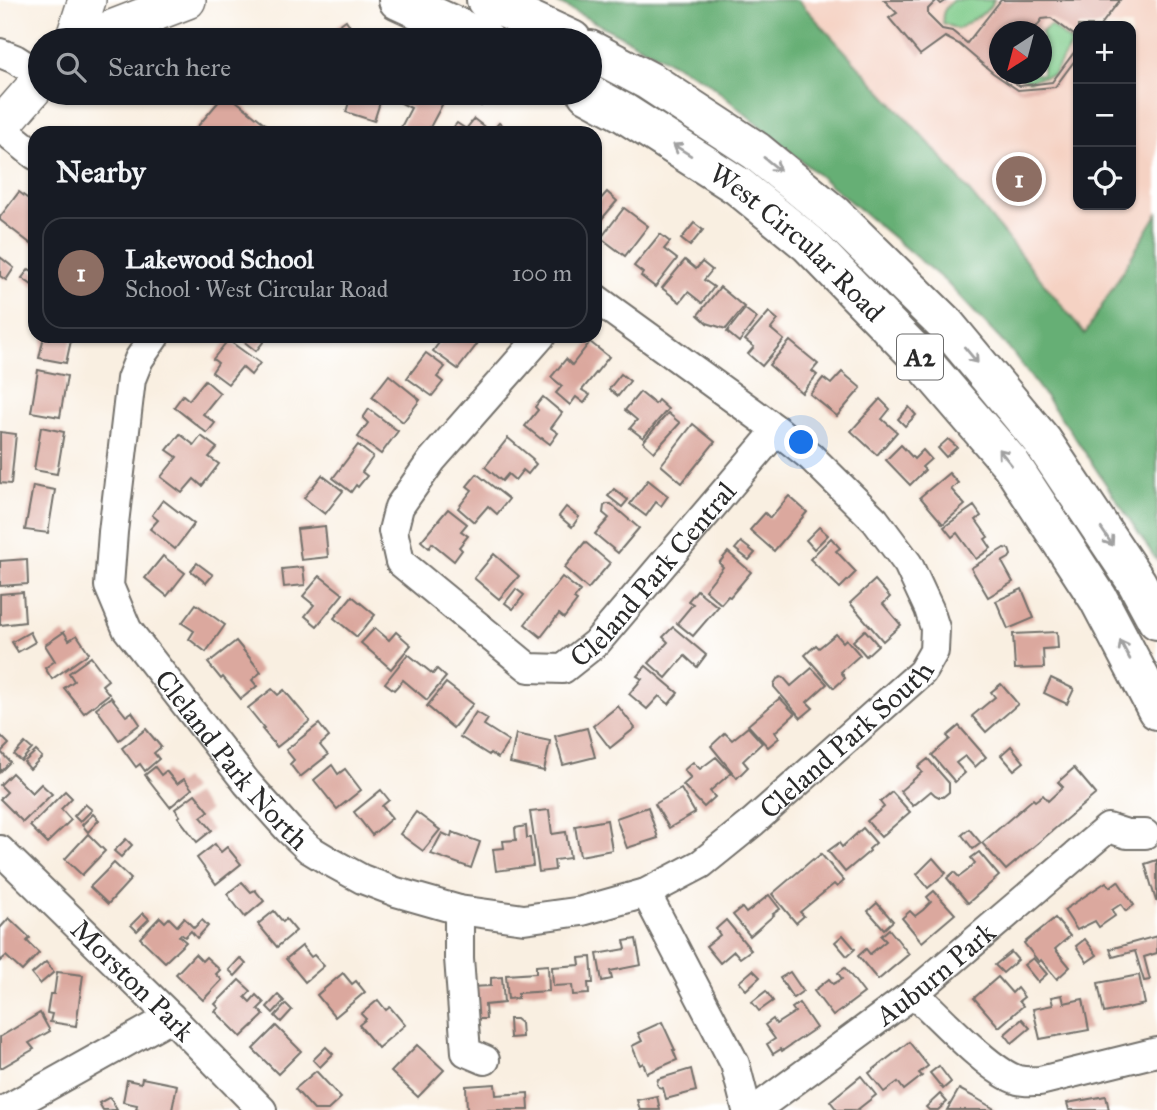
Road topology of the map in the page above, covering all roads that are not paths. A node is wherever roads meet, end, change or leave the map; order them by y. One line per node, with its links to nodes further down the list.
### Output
1 (87, 0): 5 (main road)
2 (187, 0): 6 (main road)
3 (398, 0): 7 (highway)
4 (486, 0): 8 (highway)
5 (78, 28)
6 (114, 28)
7 (459, 28)
8 (546, 28)
9 (0, 53): 11 (street)
10 (602, 56): 20 (highway, West Circular Road / A2, one-way to 20)
11 (28, 67)
12 (28, 95): 14 (main road)
13 (602, 101): 21 (highway, West Circular Road / A2, one-way to 13)
14 (0, 127): 15 (street)
15 (28, 149)
16 (602, 303): 19 (street, Cleland Park South)
17 (150, 343): 25 (street, Cleland Park North)
18 (535, 343): 19 (street, Cleland Park Central)
19 (777, 430): 24 (street, Cleland Park South)
20 (1157, 620)
21 (1157, 710)
22 (1145, 834): 26 (street, Auburn Park)
23 (0, 850): 27 (street, Morston Park)
24 (646, 892): 25 (street, Cleland Park North); 32 (street)
25 (459, 911): 29 (street)
26 (914, 993): 28 (street); 33 (street, Auburn Park)
27 (171, 1017): 30 (street); 31 (street, Morston Park)
28 (1157, 1052)
29 (485, 1060)
30 (5, 1110)
31 (262, 1110)
32 (747, 1110)
33 (755, 1110)

